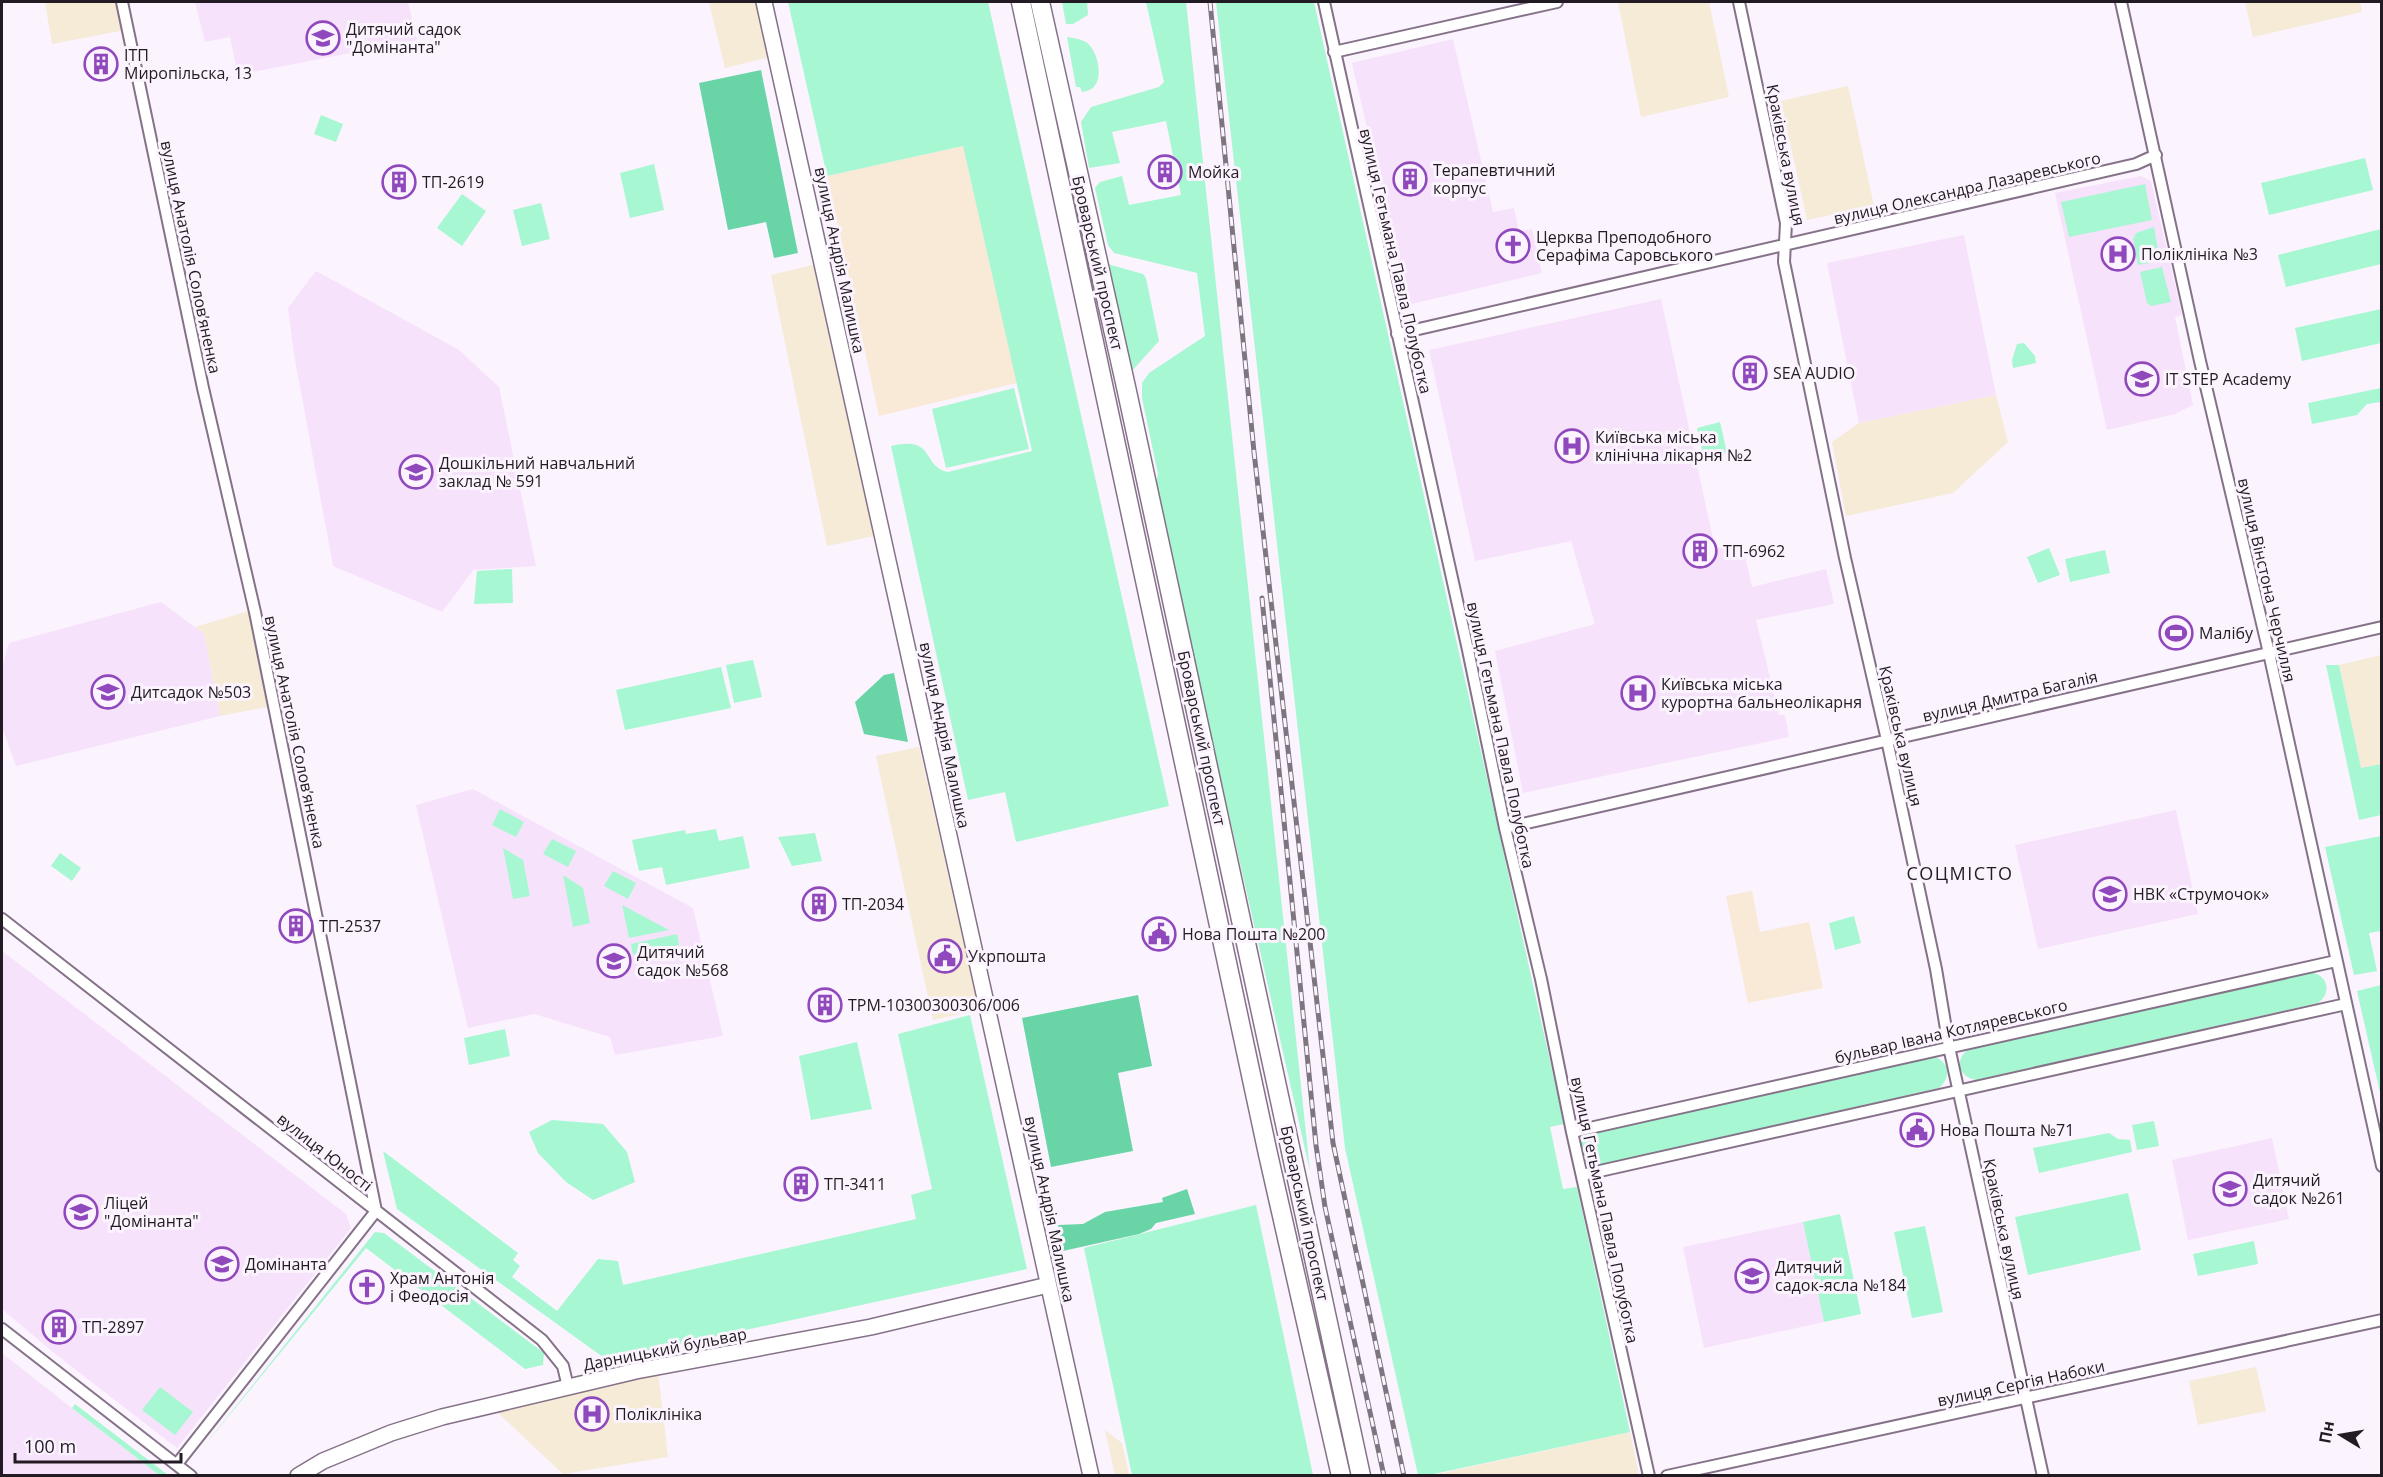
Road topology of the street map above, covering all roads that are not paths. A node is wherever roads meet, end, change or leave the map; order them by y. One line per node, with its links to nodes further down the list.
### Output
1 (122, 2): 25 (street, вулиця Анатолія Соловʼяненка)
2 (764, 2): 26 (street, вулиця Андрія Малишка)
3 (1021, 2): 35 (main road, Броварський проспект)
4 (1040, 2): 36 (main road, Броварський проспект)
5 (1324, 2): 9 (street, вулиця Гетьмана Павла Полуботка)
6 (1557, 2): 9 (street)
7 (1739, 2): 11 (street, Краківська вулиця)
8 (2121, 2): 10 (street, вулиця Вінстона Черчилля)
9 (1334, 52): 12 (street, вулиця Гетьмана Павла Полуботка)
10 (2156, 155): 11 (street, вулиця Олександра Лазаревського); 14 (street, вулиця Вінстона Черчилля)
11 (1786, 244): 12 (street, вулиця Олександра Лазаревського); 15 (street, Краківська вулиця)
12 (1397, 334): 16 (street, вулиця Гетьмана Павла Полуботка)
13 (2382, 627): 14 (street, вулиця Дмитра Багалія)
14 (2269, 652): 15 (street, вулиця Дмитра Багалія); 18 (street, вулиця Вінстона Черчилля)
15 (1887, 740): 16 (street, вулиця Дмитра Багалія); 20 (street, Краківська вулиця)
16 (1504, 828): 22 (street, вулиця Гетьмана Павла Полуботка)
17 (2, 919): 25 (street, вулиця Юності)
18 (2336, 961): 19 (street, вулиця Вінстона Черчилля); 20 (street, бульвар Івана Котляревського)
19 (2346, 1005): 21 (street); 23 (street, вулиця Вінстона Черчилля)
20 (1948, 1047): 21 (street, Краківська вулиця); 22 (street, бульвар Івана Котляревського)
21 (1958, 1091): 24 (street); 30 (street, Краківська вулиця)
22 (1572, 1132): 24 (street, вулиця Гетьмана Павла Полуботка)
23 (2382, 1167)
24 (1582, 1175): 37 (street, вулиця Гетьмана Павла Полуботка)
25 (376, 1211): 29 (street); 31 (street, вулиця Юності)
26 (1048, 1285): 29 (street, Дарницький бульвар); 34 (street, вулиця Андрія Малишка)
27 (2382, 1320): 30 (street, вулиця Сергія Набоки)
28 (2, 1329): 31 (street)
29 (568, 1387): 33 (street, Дарницький бульвар)
30 (2026, 1397): 38 (street, вулиця Сергія Набоки); 39 (street, Краківська вулиця)
31 (177, 1464): 32 (street)
32 (191, 1476)
33 (298, 1476)
34 (1090, 1476)
35 (1341, 1476)
36 (1361, 1476)
37 (1649, 1476)
38 (1667, 1476)
39 (2043, 1476)

